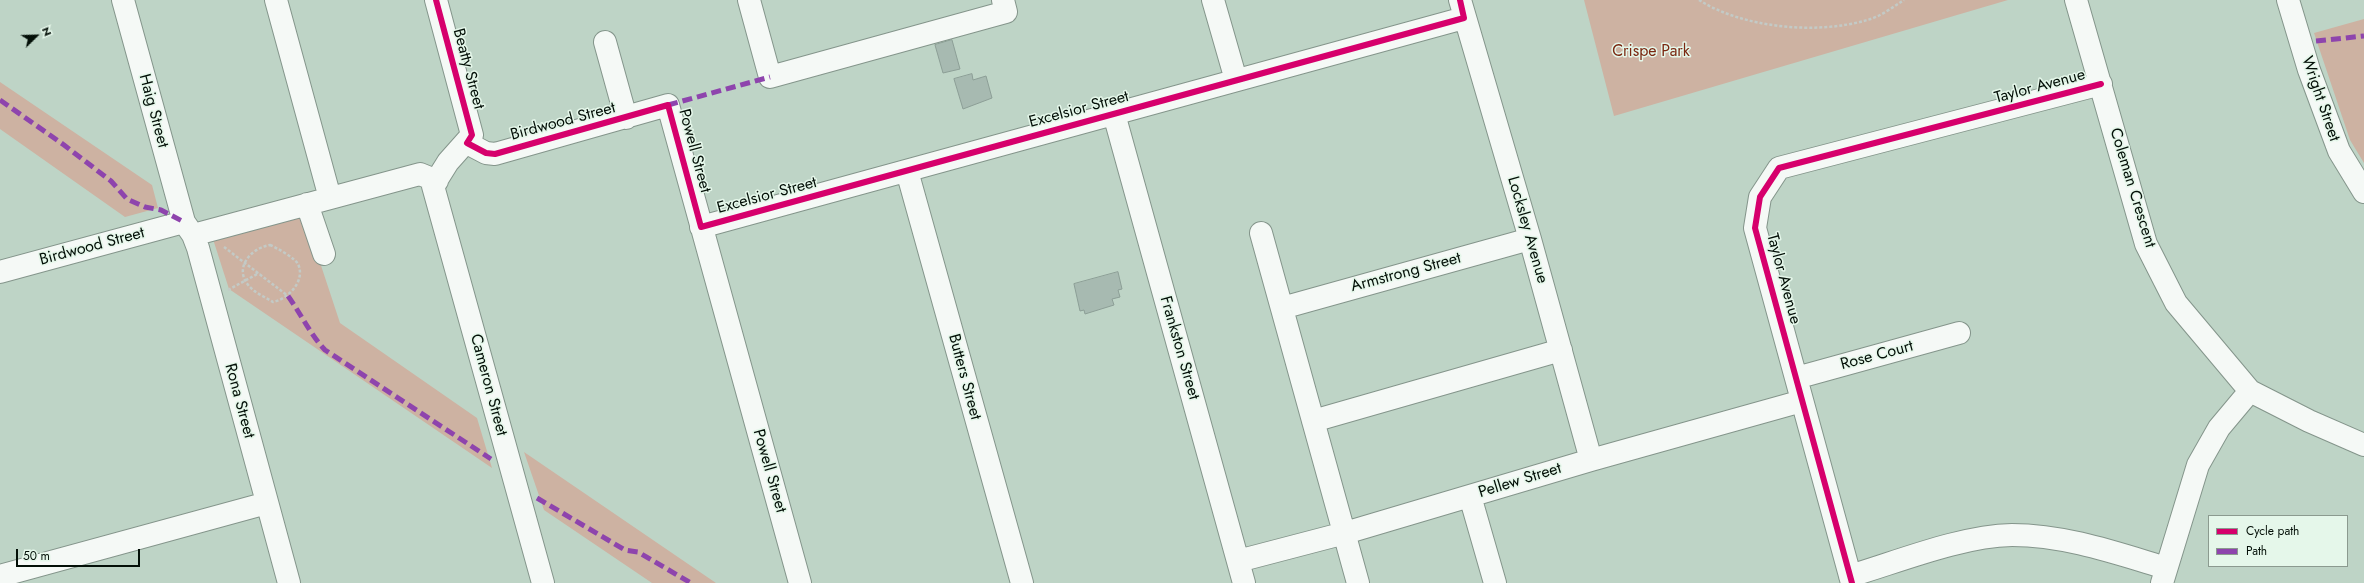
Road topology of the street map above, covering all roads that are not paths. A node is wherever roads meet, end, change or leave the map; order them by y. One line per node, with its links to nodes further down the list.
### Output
1 (123, 0): 23 (street, Haig Street)
2 (276, 0): 20 (street)
3 (436, 0): 16 (street, Beatty Street)
4 (749, 0): 8 (street)
5 (1213, 0): 11 (street)
6 (2076, 0): 12 (street, Coleman Crescent)
7 (2288, 0): 19 (street, Wright Street)
8 (1005, 6)
9 (1462, 9): 11 (street, Excelsior Street); 25 (street, Locksley Avenue)
10 (605, 42): 15 (street)
11 (1236, 80): 14 (street, Excelsior Street)
12 (2101, 84): 31 (street, Taylor Avenue); 32 (street, Coleman Crescent)
13 (668, 105): 15 (street, Birdwood Street); 22 (street, Powell Street)
14 (1114, 114): 17 (street, Excelsior Street); 40 (street, Frankston Street)
15 (626, 118): 16 (street, Birdwood Street)
16 (466, 143): 18 (street)
17 (907, 171): 22 (street, Excelsior Street); 47 (street, Butters Street)
18 (435, 184): 20 (street, Birdwood Street); 45 (street, Cameron Street)
19 (2364, 192)
20 (330, 198): 21 (street, Birdwood Street)
21 (307, 204): 23 (street, Birdwood Street); 26 (street)
22 (701, 227): 46 (street, Powell Street)
23 (188, 228): 27 (street, Birdwood Street); 38 (street, Rona Street)
24 (1261, 234): 28 (street)
25 (1530, 239): 28 (street, Armstrong Street); 30 (street, Locksley Avenue)
26 (324, 254)
27 (0, 272)
28 (1282, 308): 34 (street)
29 (1959, 333): 31 (street, Rose Court)
30 (1561, 350): 34 (street); 36 (street, Locksley Avenue)
31 (1796, 378): 33 (street, Taylor Avenue)
32 (2250, 391): 35 (street, Coleman Crescent); 42 (street)
33 (1802, 401): 36 (street, Pellew Street); 43 (street, Taylor Avenue)
34 (1313, 420): 39 (street)
35 (2364, 445)
36 (1591, 460): 37 (street, Pellew Street)
37 (1470, 496): 39 (street, Pellew Street); 50 (street)
38 (267, 503): 41 (street); 44 (street, Rona Street)
39 (1345, 533): 40 (street, Pellew Street); 49 (street)
40 (1238, 561): 48 (street, Frankston Street)
41 (0, 576)
42 (2164, 576): 43 (street)
43 (1851, 579)
44 (289, 583)
45 (543, 583)
46 (800, 583)
47 (1022, 583)
48 (1244, 583)
49 (1358, 583)
50 (1495, 583)

